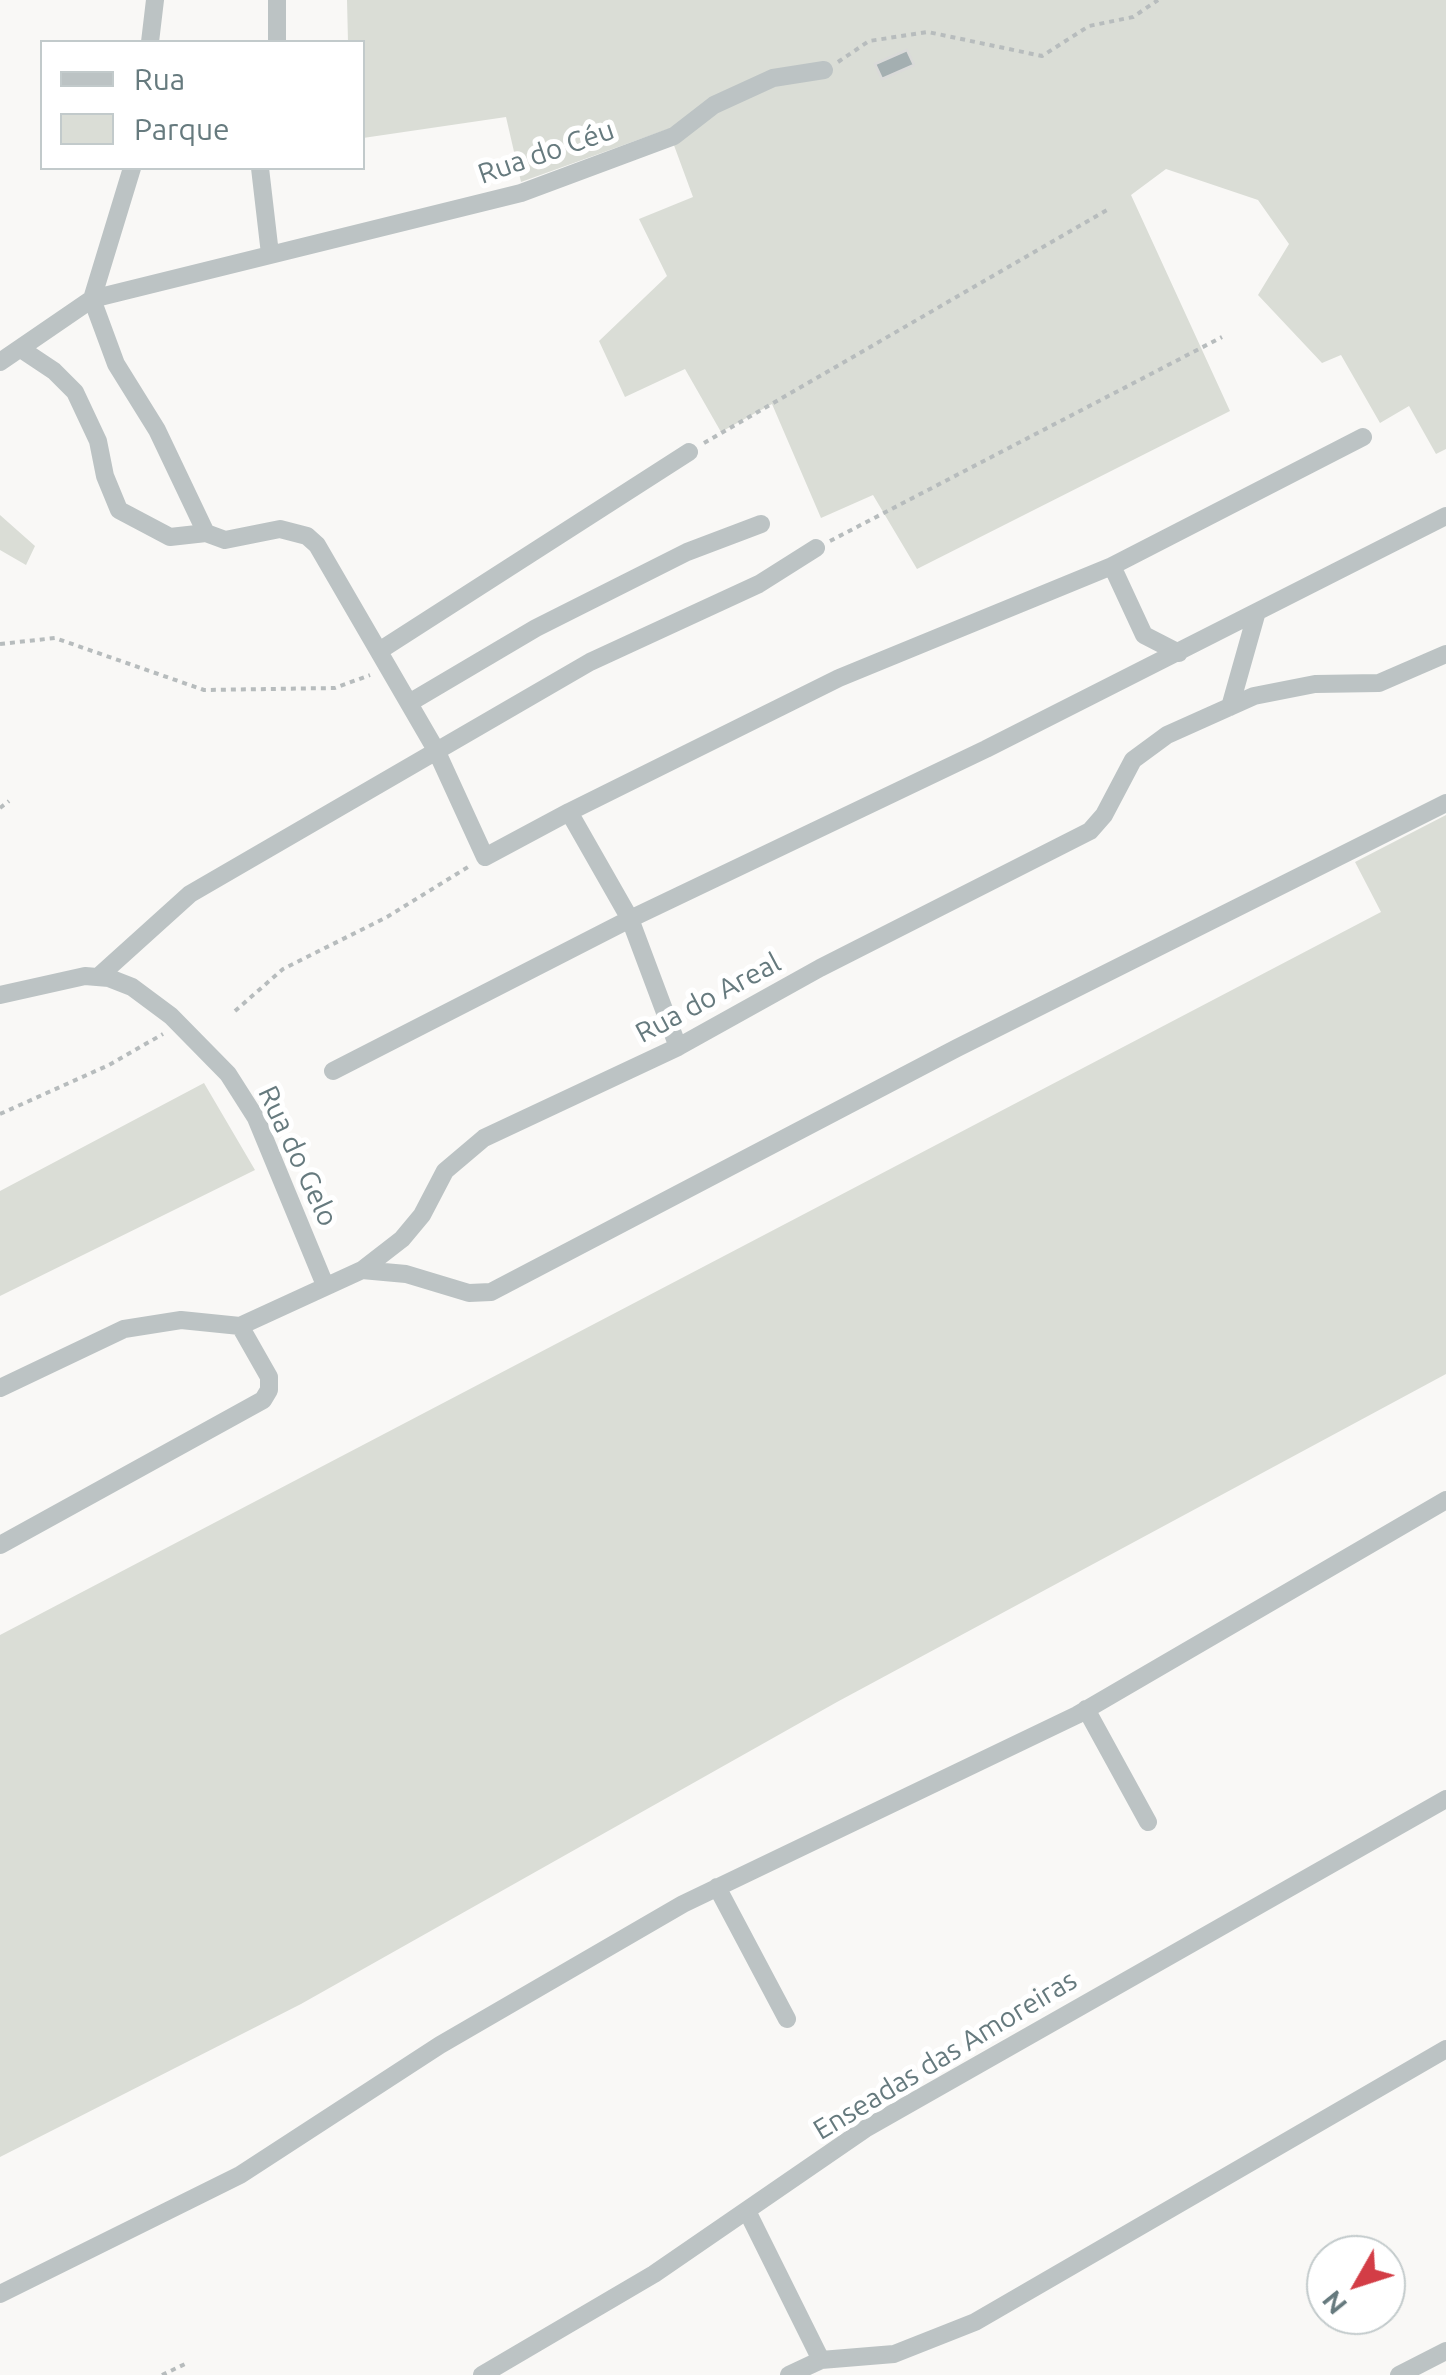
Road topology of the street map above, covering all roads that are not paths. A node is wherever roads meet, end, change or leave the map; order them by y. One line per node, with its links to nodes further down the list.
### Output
1 (155, 0): 3 (street)
2 (277, 0): 4 (street)
3 (150, 40)
4 (277, 40)
5 (824, 70): 8 (street, Rua do Céu)
6 (131, 170): 9 (street)
7 (260, 170): 8 (street)
8 (270, 254): 9 (street, Rua do Céu)
9 (92, 298): 10 (street, Rua do Céu); 16 (street)
10 (21, 349): 11 (street, Rua do Céu); 16 (street)
11 (0, 362)
12 (1362, 436): 18 (street)
13 (689, 452): 20 (street)
14 (1446, 516): 19 (street)
15 (761, 524): 23 (street)
16 (206, 533): 20 (street)
17 (816, 548): 25 (street)
18 (1112, 566): 21 (street); 27 (street)
19 (1256, 615): 21 (street); 24 (street)
20 (379, 651): 23 (street)
21 (1179, 653): 28 (street)
22 (1446, 654): 24 (street, Rua do Areal)
23 (409, 703): 25 (street)
24 (1230, 707): 31 (street, Rua do Areal)
25 (436, 750): 27 (street); 29 (street)
26 (1446, 803): 33 (street)
27 (570, 812): 28 (street)
28 (630, 918): 31 (street); 32 (street)
29 (98, 978): 30 (street); 34 (street, Rua do Gelo)
30 (0, 994)
31 (678, 1048): 33 (street, Rua do Areal)
32 (333, 1071)
33 (362, 1270): 34 (street, Rua do Areal)
34 (326, 1285): 35 (street, Rua do Areal)
35 (240, 1326): 36 (street); 38 (street)
36 (0, 1388)
37 (1446, 1500): 39 (street)
38 (0, 1545)
39 (1086, 1710): 41 (street); 42 (street)
40 (1446, 1800): 45 (street, Enseadas das Amoreiras)
41 (1148, 1822)
42 (717, 1887): 43 (street); 46 (street)
43 (786, 2019)
44 (1446, 2049): 48 (street)
45 (746, 2211): 48 (street); 49 (street, Enseadas das Amoreiras)
46 (0, 2294)
47 (1446, 2350): 51 (street)
48 (820, 2360): 50 (street)
49 (482, 2375)
50 (789, 2375)
51 (1399, 2375)

